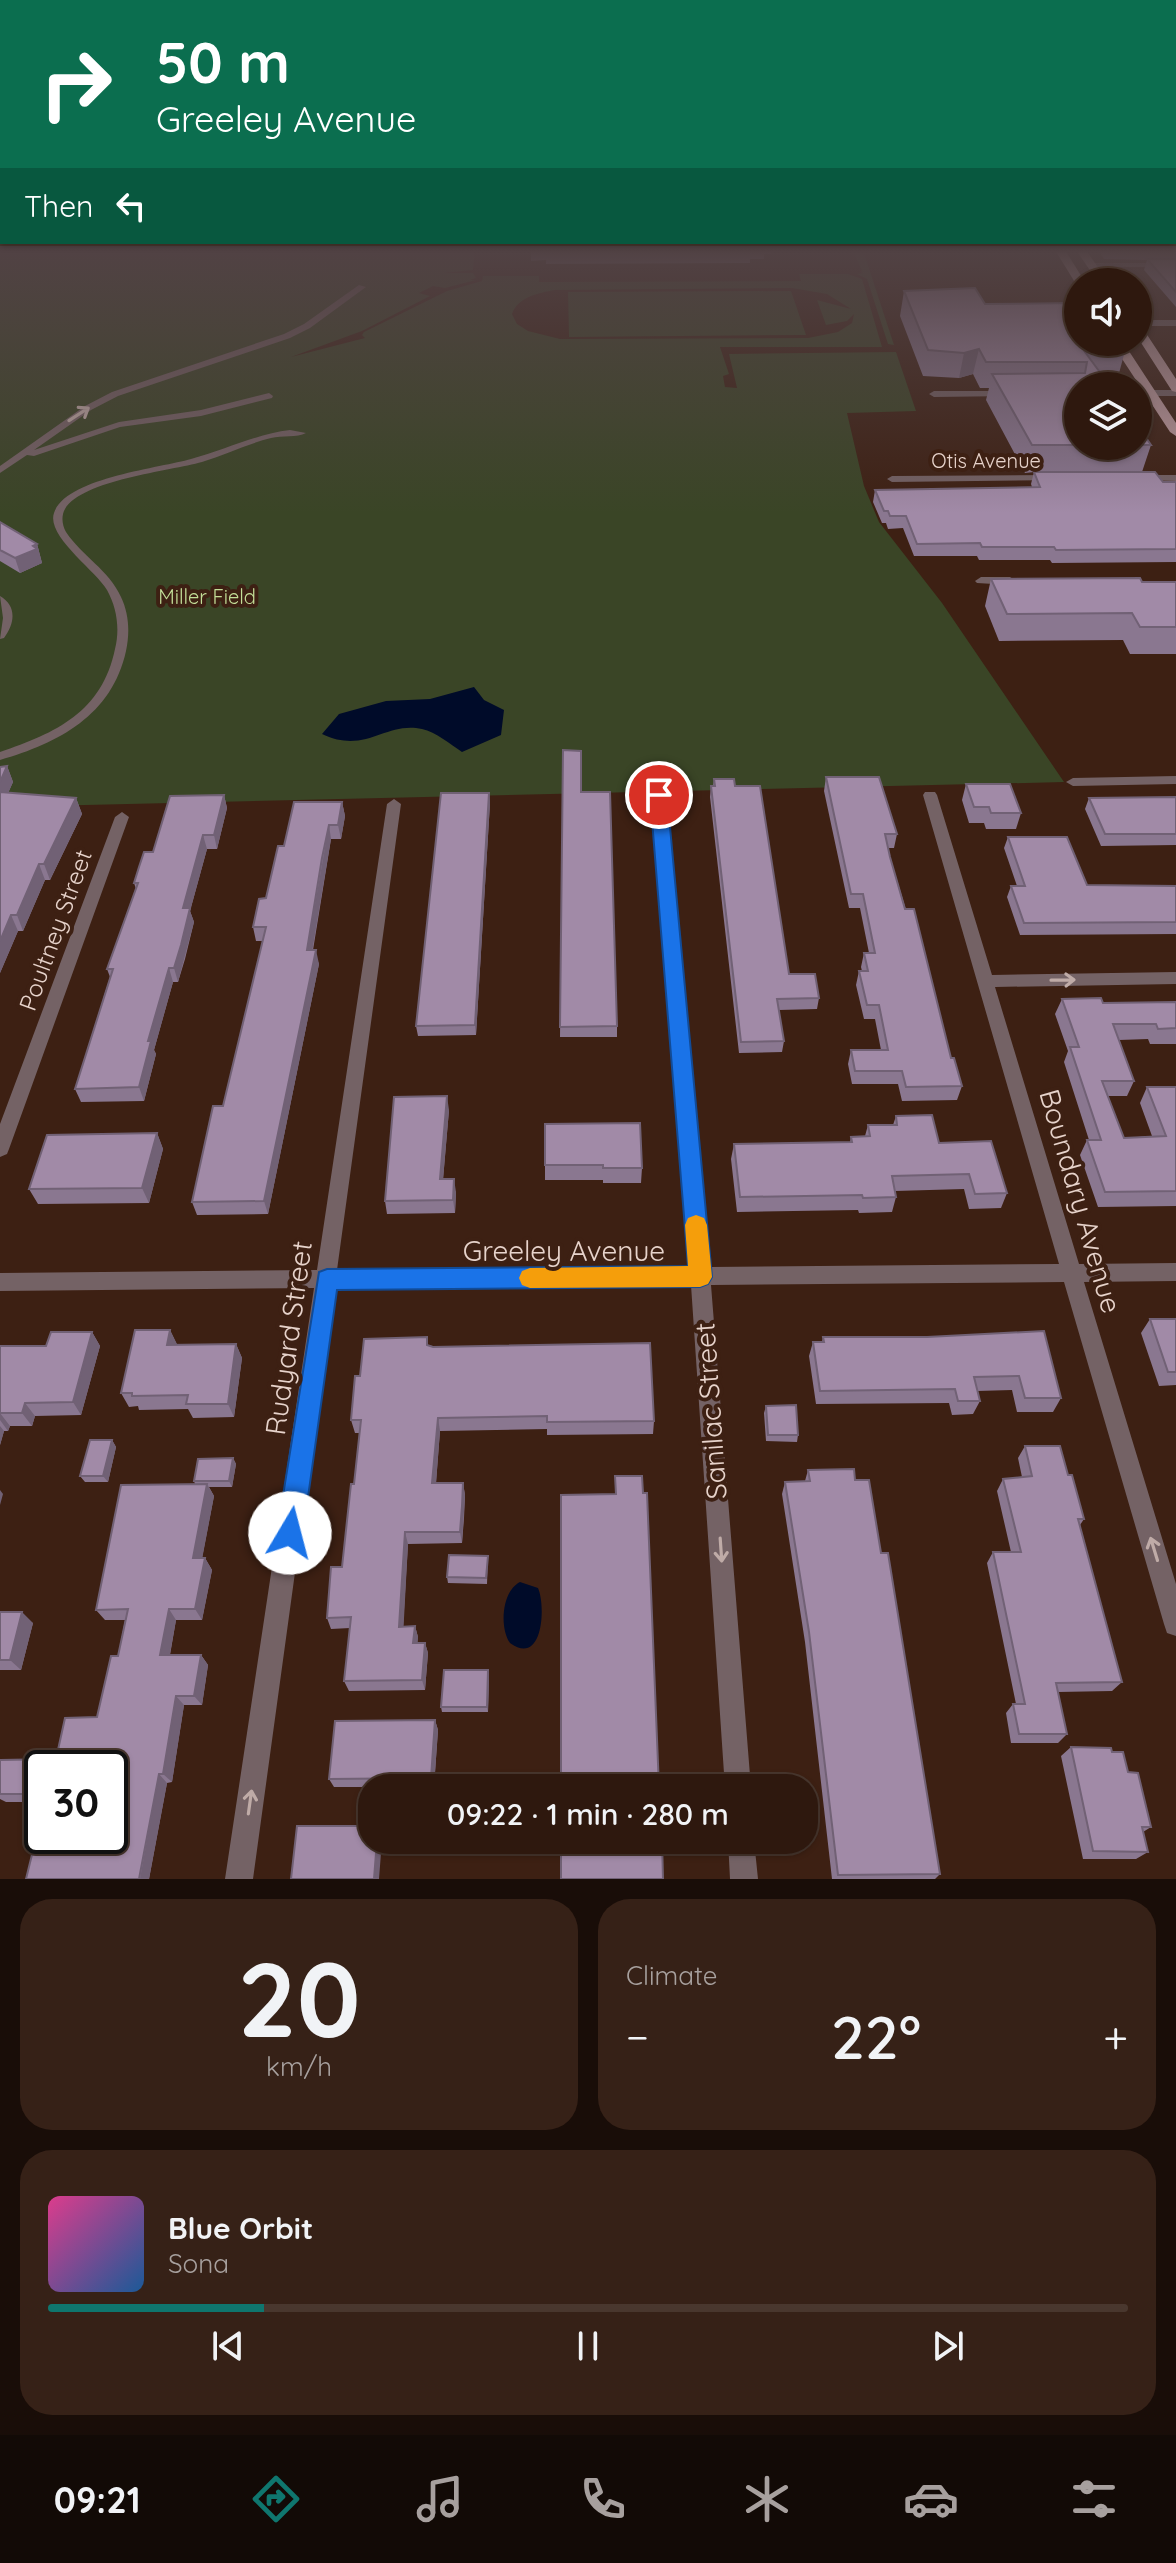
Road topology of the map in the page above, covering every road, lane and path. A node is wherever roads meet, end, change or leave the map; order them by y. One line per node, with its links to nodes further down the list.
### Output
1 (280, 338): 11 (lane, one-way to 1)
2 (1152, 350): 3 (main road)
3 (1176, 390): 4 (street)
4 (1152, 392)
5 (1021, 393): 6 (street)
6 (934, 394)
7 (269, 396): 11 (lane)
8 (1152, 403): 9 (main road)
9 (1176, 432)
10 (302, 433): 21 (lane)
11 (16, 459): 12 (lane)
12 (0, 470)
13 (1071, 478): 16 (street, Otis Avenue)
14 (1131, 478): 15 (street)
15 (1176, 478)
16 (892, 479)
17 (981, 581): 18 (street)
18 (1026, 581)
19 (0, 599): 20 (lane)
20 (0, 636)
21 (0, 756)
22 (1176, 780): 23 (street)
23 (1073, 782)
24 (659, 795): 33 (street, Sanilac Street)
25 (930, 795): 29 (street, Boundary Avenue)
26 (394, 804): 34 (street, Rudyard Street)
27 (122, 817): 30 (street, Poultney Street)
28 (1176, 978): 29 (street, one-way to 28)
29 (985, 981): 32 (street, Boundary Avenue)
30 (0, 1149)
31 (1176, 1272): 32 (street, Greeley Avenue)
32 (1071, 1273): 33 (street, Greeley Avenue); 36 (street, Boundary Avenue, one-way to 32)
33 (700, 1277): 34 (street, Greeley Avenue); 37 (street, Sanilac Street, one-way to 37)
34 (327, 1280): 35 (street, Greeley Avenue); 39 (street, Rudyard Street, one-way to 34)
35 (0, 1282)
36 (1176, 1624)
37 (737, 1774)
38 (742, 1854): 40 (street)
39 (239, 1879)
40 (744, 1879)

